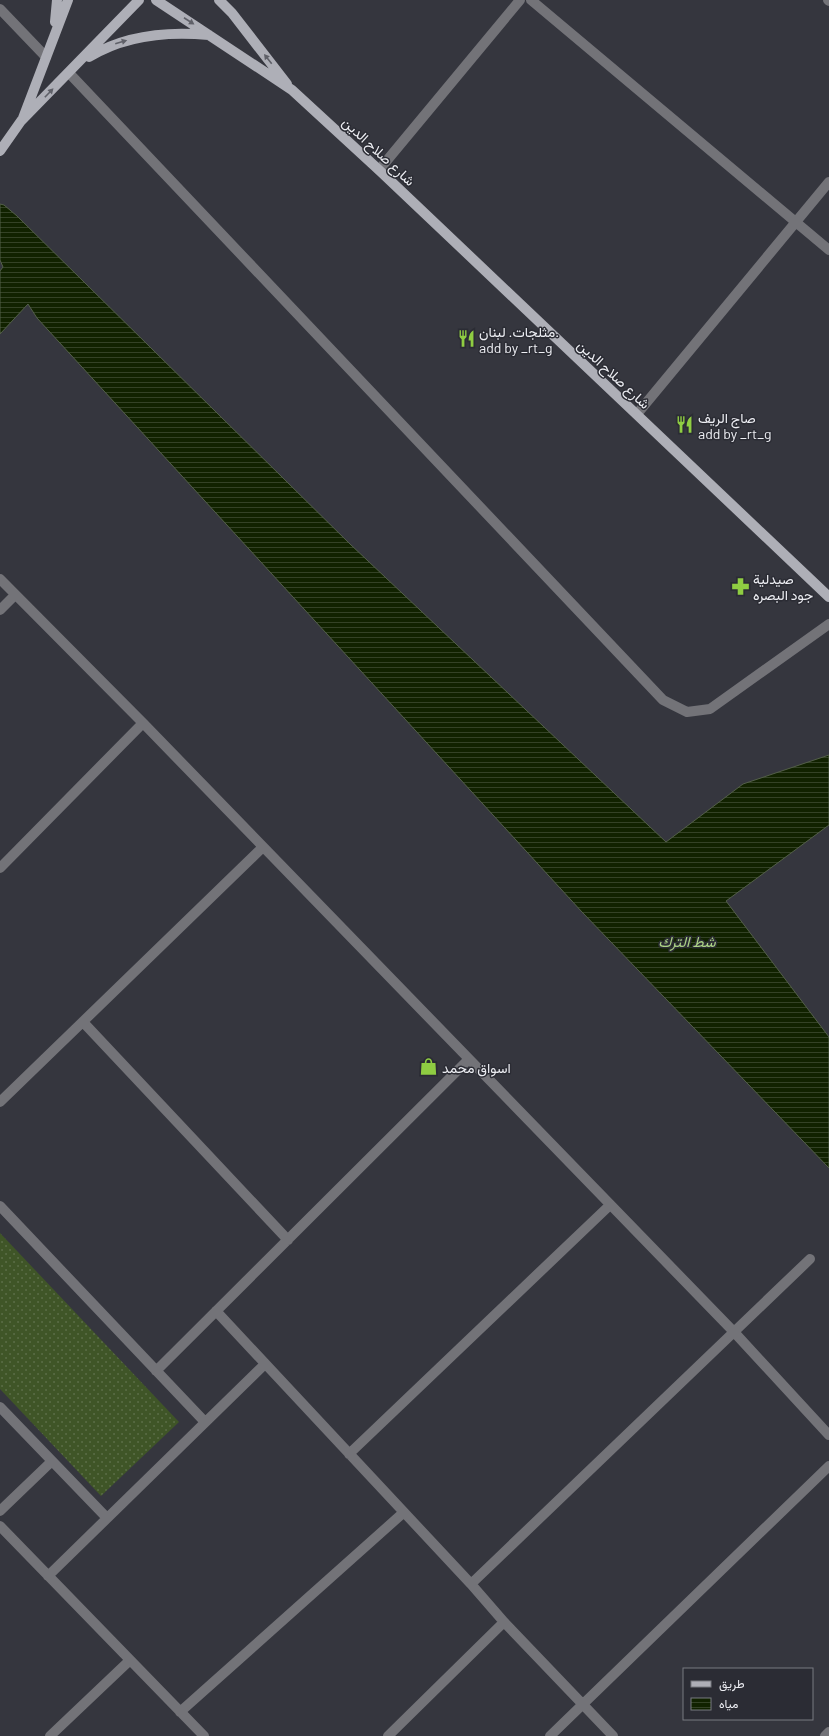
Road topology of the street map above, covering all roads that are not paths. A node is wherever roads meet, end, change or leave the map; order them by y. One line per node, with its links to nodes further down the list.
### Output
1 (57, 0): 10 (main road)
2 (68, 0): 10 (main road)
3 (139, 0): 12 (main road)
4 (156, 0): 9 (main road, شارع صلاح الدين, one-way to 9)
5 (220, 0): 13 (main road, شارع صلاح الدين, one-way to 5)
6 (520, 0): 16 (street)
7 (532, 0): 18 (street)
8 (0, 9): 11 (street)
9 (209, 35): 12 (main road, one-way to 9); 13 (main road, شارع صلاح الدين)
10 (53, 39): 11 (main road)
11 (46, 57): 14 (main road)
12 (71, 70): 14 (main road, one-way to 12); 25 (street)
13 (292, 90): 16 (main road, شارع صلاح الدين)
14 (21, 121): 15 (main road)
15 (0, 151)
16 (379, 170): 20 (main road, شارع صلاح الدين)
17 (829, 182): 18 (street)
18 (796, 222): 19 (street); 20 (street)
19 (829, 250)
20 (637, 414): 23 (main road, شارع صلاح الدين)
21 (0, 579): 22 (street)
22 (15, 594): 24 (street); 26 (street)
23 (829, 596)
24 (0, 610)
25 (829, 624)
26 (143, 723): 27 (street); 28 (street)
27 (262, 847): 29 (street); 30 (street)
28 (0, 868)
29 (83, 1022): 31 (street); 34 (street)
30 (469, 1059): 32 (street); 34 (street)
31 (0, 1102)
32 (610, 1205): 37 (street); 43 (street)
33 (0, 1206): 39 (street)
34 (288, 1240): 36 (street)
35 (810, 1259): 37 (street)
36 (216, 1311): 38 (street); 39 (street)
37 (734, 1332): 42 (street); 51 (street)
38 (265, 1364): 41 (street); 43 (street)
39 (156, 1372): 41 (street)
40 (0, 1407): 44 (street)
41 (205, 1422): 48 (street)
42 (829, 1436)
43 (349, 1454): 47 (street)
44 (52, 1461): 46 (street); 48 (street)
45 (829, 1466): 54 (street)
46 (0, 1511)
47 (403, 1513): 51 (street); 55 (street)
48 (107, 1518): 50 (street)
49 (0, 1526): 50 (street)
50 (48, 1576): 53 (street)
51 (471, 1584): 52 (street)
52 (504, 1622): 54 (street); 59 (street)
53 (130, 1660): 55 (street); 57 (street)
54 (583, 1704): 60 (street); 61 (street)
55 (180, 1712): 58 (street)
56 (829, 1732): 62 (street)
57 (50, 1736)
58 (204, 1736)
59 (388, 1736)
60 (550, 1736)
61 (613, 1736)
62 (825, 1736)

